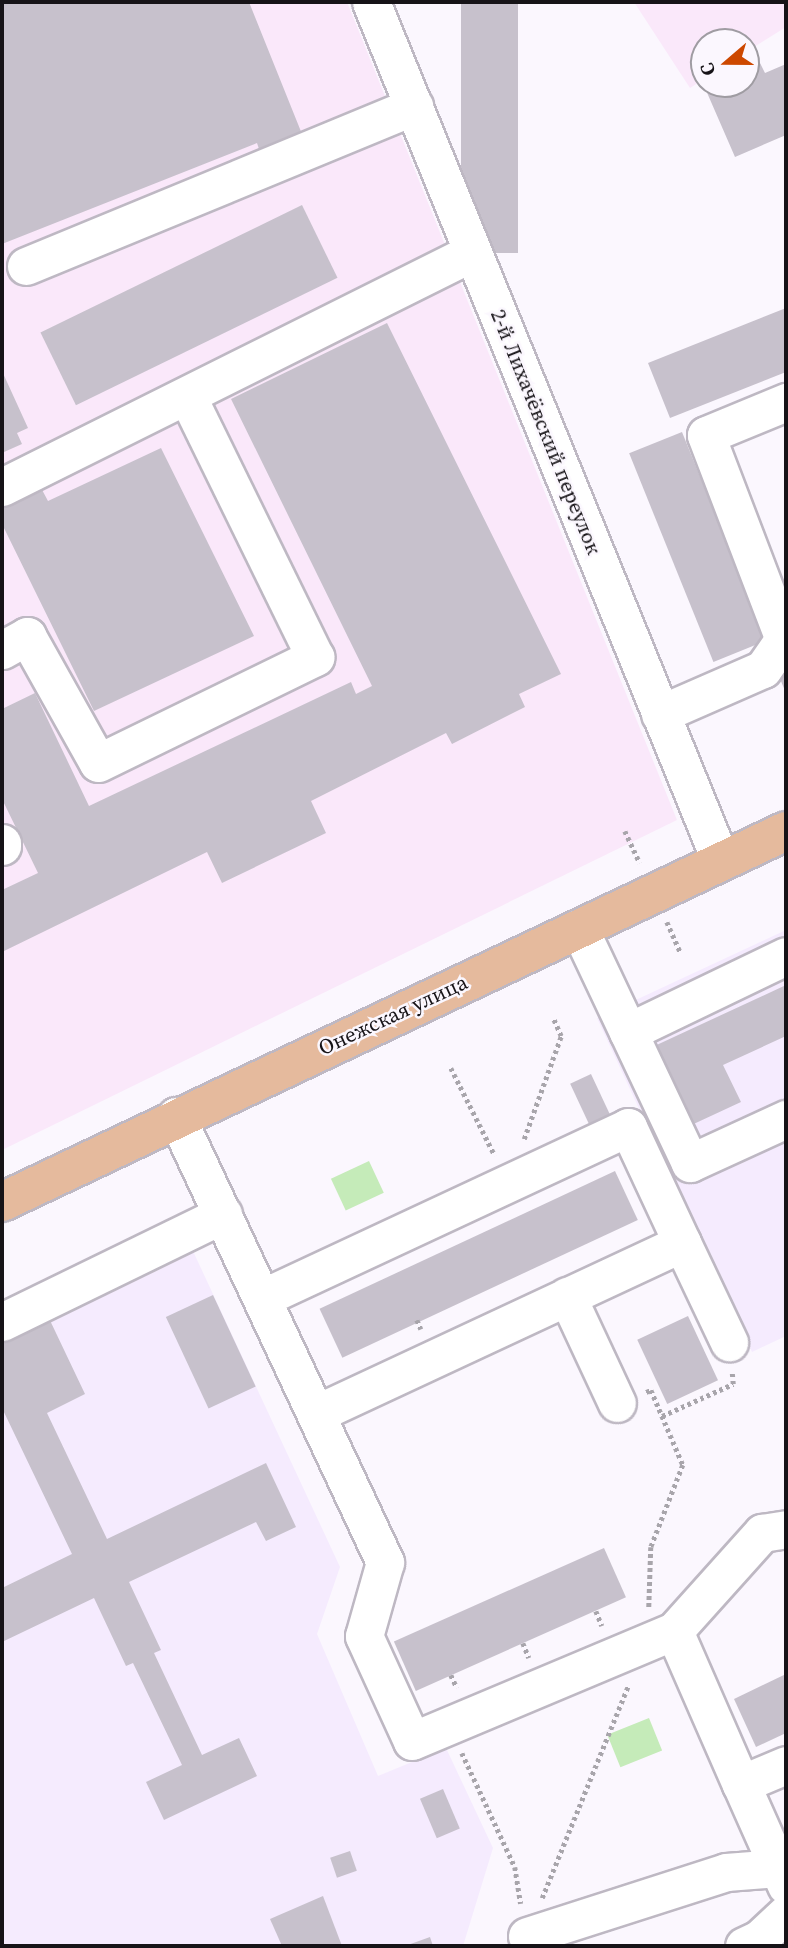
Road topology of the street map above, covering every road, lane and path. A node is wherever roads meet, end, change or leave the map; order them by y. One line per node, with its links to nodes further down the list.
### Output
1 (371, 2): 2 (street, 2-й Лихачёвский переулок)
2 (414, 106): 3 (street, 2-й Лихачёвский переулок); 4 (street)
3 (473, 252): 5 (street); 10 (street, 2-й Лихачёвский переулок)
4 (26, 266)
5 (188, 398): 7 (street); 9 (street)
6 (786, 402): 8 (street)
7 (2, 486)
8 (785, 636): 10 (street)
9 (2, 649)
10 (660, 713): 12 (street, 2-й Лихачёвский переулок)
11 (786, 831): 12 (main road, Онежская улица)
12 (721, 862): 13 (main road, Онежская улица)
13 (579, 928): 16 (street); 18 (main road, Онежская улица)
14 (786, 956): 16 (street)
15 (553, 1018): 20 (path)
16 (628, 1032): 19 (street)
17 (451, 1068): 20 (path)
18 (176, 1116): 21 (main road, Онежская улица); 22 (street)
19 (786, 1119)
20 (508, 1183): 23 (street); 25 (street)
21 (2, 1202)
22 (223, 1214): 25 (street); 26 (street)
23 (682, 1243): 24 (street); 27 (street)
24 (567, 1296): 28 (street); 29 (street)
25 (262, 1297): 29 (street)
26 (2, 1322)
27 (729, 1342): 30 (path)
28 (617, 1404): 30 (path)
29 (316, 1414): 33 (street)
30 (662, 1416): 32 (path)
31 (786, 1528): 32 (street)
32 (661, 1636): 33 (street); 35 (street); 38 (path)
33 (449, 1726): 38 (path)
34 (786, 1765): 35 (street)
35 (741, 1784): 36 (street)
36 (782, 1876): 38 (street)
37 (786, 1914): 39 (street)
38 (527, 1936)
39 (744, 1946)

